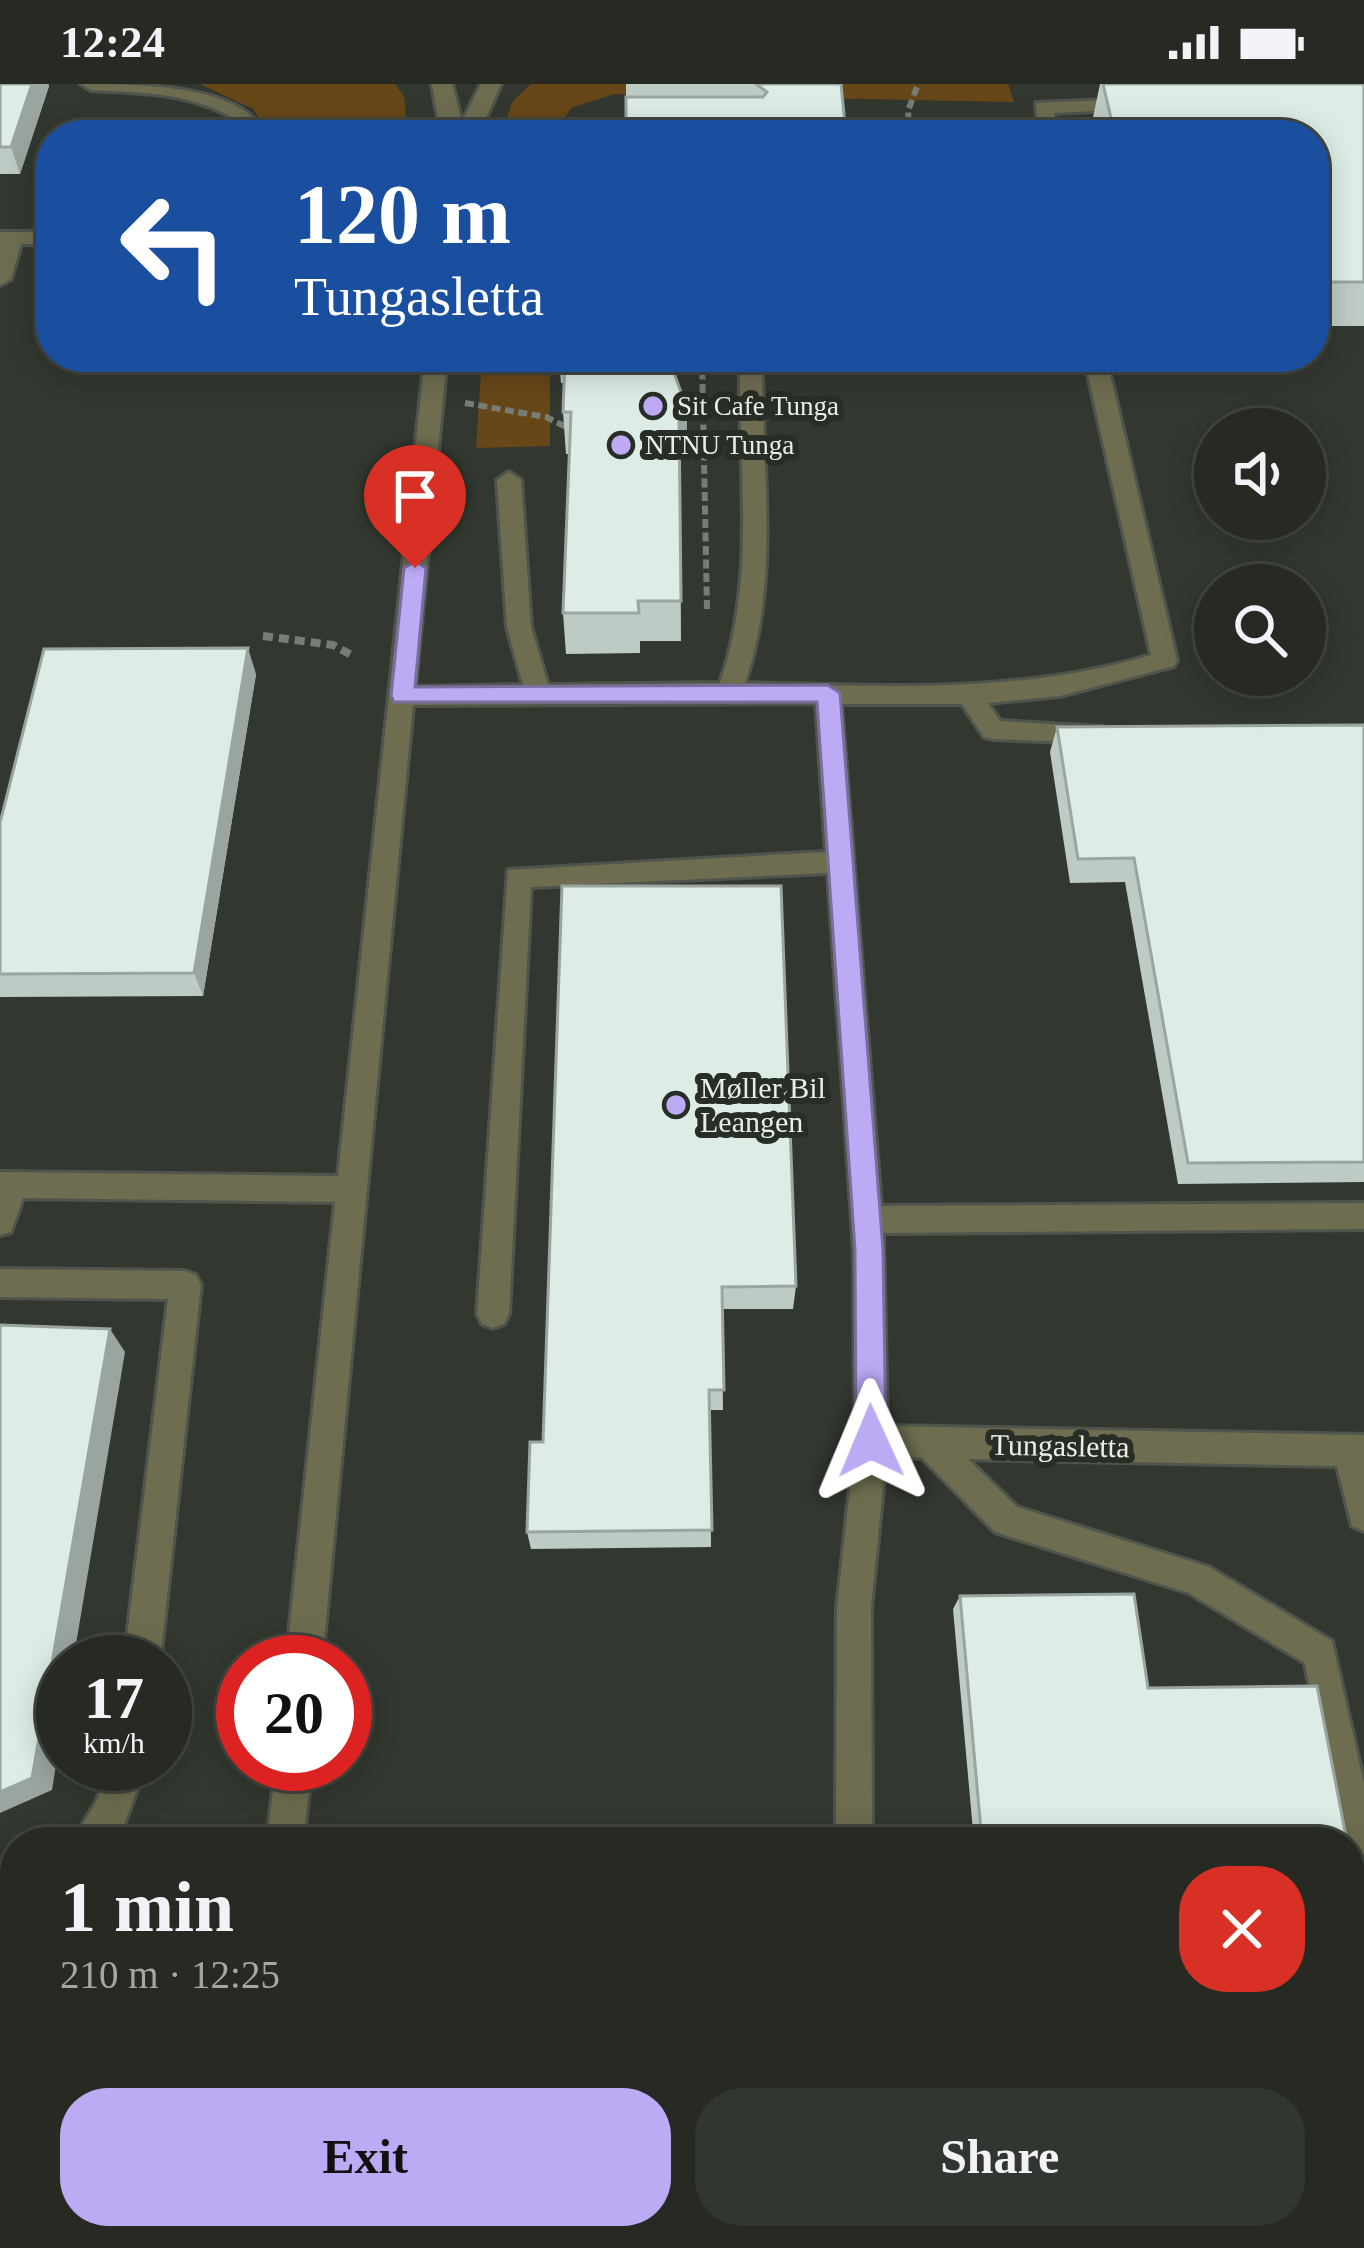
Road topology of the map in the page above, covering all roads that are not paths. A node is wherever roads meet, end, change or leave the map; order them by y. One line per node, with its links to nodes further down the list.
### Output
1 (91, 84): 5 (street)
2 (442, 84): 6 (street)
3 (491, 84): 7 (street)
4 (1158, 104): 8 (street)
5 (250, 120)
6 (450, 120)
7 (474, 120)
8 (1045, 120)
9 (7, 238): 10 (street)
10 (0, 280)
11 (435, 372): 19 (street)
12 (752, 372): 15 (street)
13 (1098, 372): 18 (street)
14 (509, 479): 17 (street)
15 (729, 692): 16 (street); 17 (street)
16 (828, 693): 18 (street); 21 (street)
17 (538, 694): 19 (street)
18 (968, 694): 20 (street)
19 (402, 696): 23 (street)
20 (1095, 734)
21 (842, 862): 25 (street); 28 (street)
22 (6, 1185): 23 (street); 26 (street)
23 (354, 1189): 34 (street)
24 (1364, 1216): 25 (street)
25 (866, 1220): 29 (street)
26 (0, 1222)
27 (0, 1283): 33 (street)
28 (493, 1314)
29 (871, 1441): 30 (street, Tungasletta); 39 (street)
30 (930, 1443): 31 (street, Tungasletta); 40 (street)
31 (1359, 1454): 32 (street, Tungasletta)
32 (1364, 1515)
33 (145, 1635)
34 (307, 1635)
35 (119, 1791): 37 (street)
36 (290, 1791): 38 (street)
37 (101, 1827)
38 (287, 1827)
39 (854, 1827)
40 (1354, 1827)

